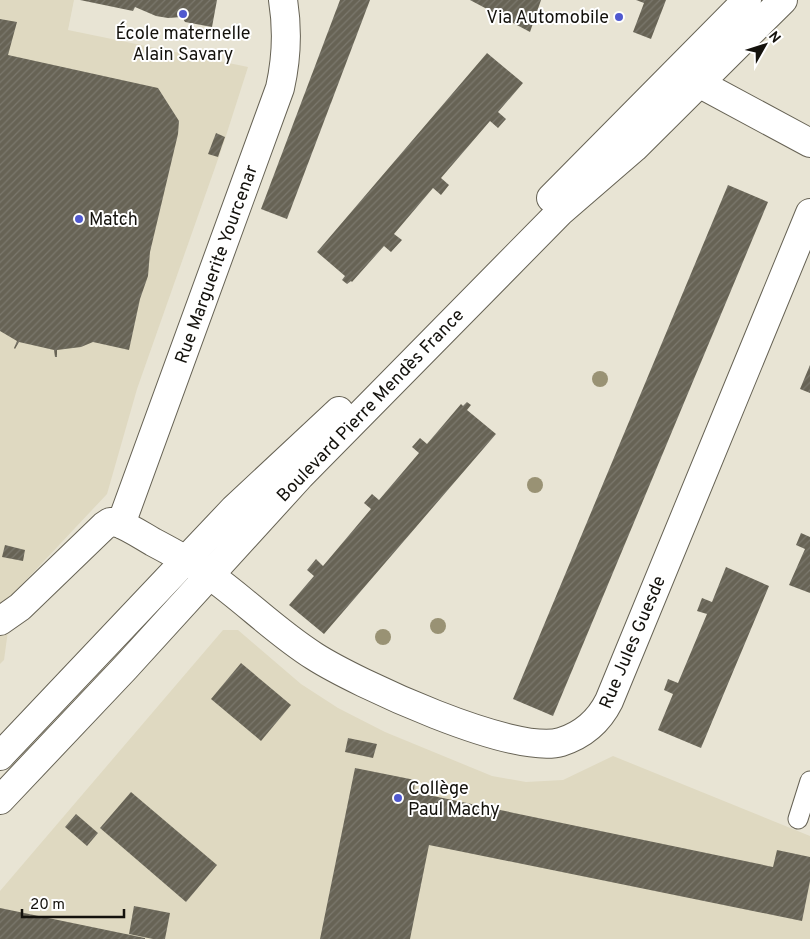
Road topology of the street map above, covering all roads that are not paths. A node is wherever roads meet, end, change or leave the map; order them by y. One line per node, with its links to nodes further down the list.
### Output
1 (282, 0): 9 (main road, Rue Marguerite Yourcenar)
2 (747, 0): 6 (main road, Boulevard Pierre Mendès France)
3 (777, 0): 5 (main road, Boulevard Pierre Mendès France)
4 (783, 0): 5 (main road, Boulevard Pierre Mendès France)
5 (756, 26): 6 (main road, Boulevard Pierre Mendès France)
6 (688, 78): 7 (main road); 10 (main road, Boulevard Pierre Mendès France); 11 (main road, Boulevard Pierre Mendès France)
7 (810, 143)
8 (810, 213): 11 (main road, Rue Jules Guesde)
9 (121, 524): 10 (main road, Rue Jules Guesde); 12 (main road)
10 (186, 559): 11 (main road, Rue Jules Guesde); 13 (main road, Boulevard Pierre Mendès France)
11 (210, 576): 15 (main road, Boulevard Pierre Mendès France)
12 (0, 621)
13 (0, 756)
14 (810, 782): 16 (lane)
15 (0, 800)
16 (798, 819)

